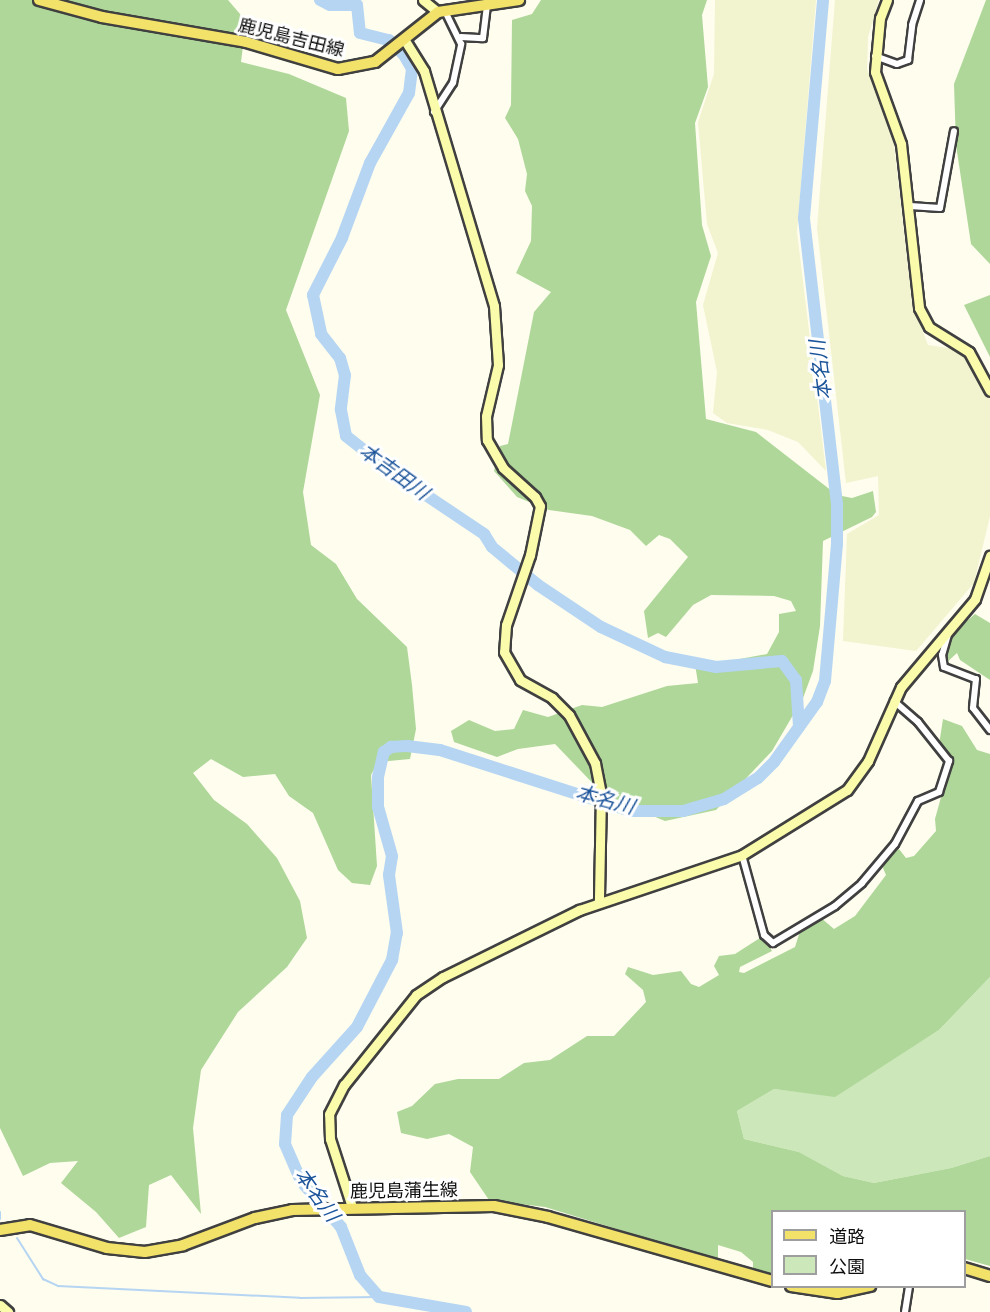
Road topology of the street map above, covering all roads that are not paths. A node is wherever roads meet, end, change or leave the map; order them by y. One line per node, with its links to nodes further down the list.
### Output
1 (39, 0): 9 (main road, 鹿児島吉田線)
2 (423, 0): 7 (street)
3 (514, 0): 6 (main road)
4 (888, 0): 10 (street)
5 (920, 0): 10 (street)
6 (487, 4): 7 (main road); 8 (street)
7 (449, 7): 8 (street); 9 (main road, 鹿児島吉田線)
8 (461, 37): 11 (street)
9 (401, 41): 11 (street)
10 (875, 56): 13 (street)
11 (434, 112): 20 (street)
12 (954, 131): 13 (street)
13 (910, 206): 14 (street)
14 (990, 391)
15 (990, 556): 16 (street)
16 (949, 631): 17 (street); 18 (street)
17 (894, 701): 19 (street); 19 (street)
18 (990, 730)
19 (742, 855): 20 (street)
20 (599, 901): 21 (street)
21 (352, 1208): 22 (main road, 鹿児島蒲生線); 25 (main road, 鹿児島蒲生線)
22 (0, 1230)
23 (966, 1269): 24 (main road)
24 (990, 1276)
25 (771, 1281)
26 (799, 1288): 27 (main road)
27 (864, 1288)
28 (909, 1288): 31 (street)
29 (0, 1305): 30 (street)
30 (8, 1312)
31 (905, 1312)

